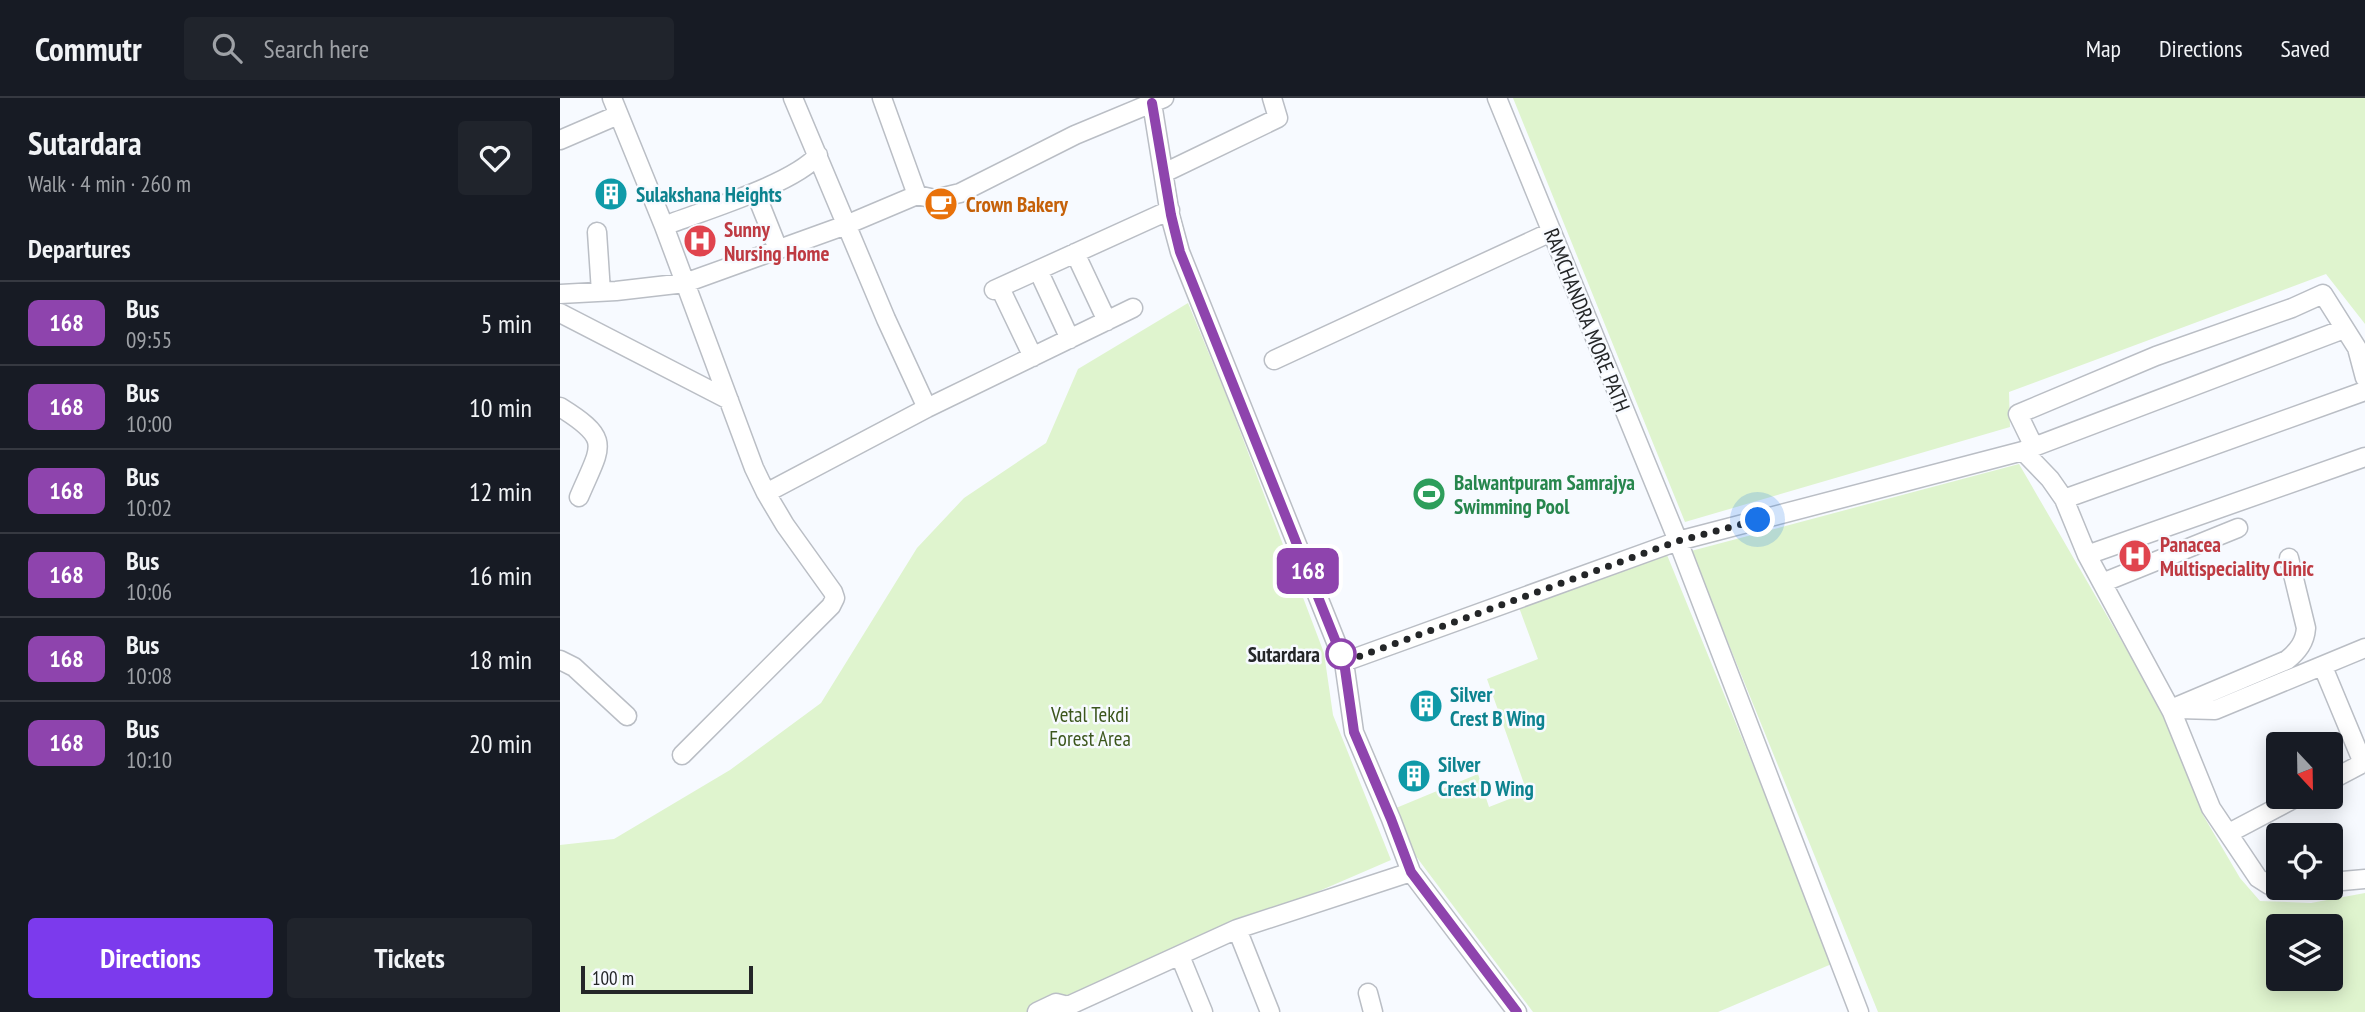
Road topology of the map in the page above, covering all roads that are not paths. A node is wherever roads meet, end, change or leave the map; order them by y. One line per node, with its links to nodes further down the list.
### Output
1 (793, 98): 8 (street)
2 (882, 98): 10 (street)
3 (1272, 98): 9 (street)
4 (1497, 98): 16 (street, RAMCHANDRA MORE PATH)
5 (1158, 100): 9 (street); 10 (street)
6 (615, 106): 7 (street); 14 (street)
7 (560, 140)
8 (818, 155): 13 (street); 14 (street)
9 (1164, 173): 12 (street)
10 (917, 195): 13 (street)
11 (758, 199): 17 (street)
12 (1170, 210): 18 (street); 47 (street)
13 (846, 225): 17 (street); 34 (street)
14 (664, 226): 20 (street)
15 (597, 232): 21 (street)
16 (1551, 232): 29 (street); 41 (street, RAMCHANDRA MORE PATH)
17 (778, 249): 20 (street)
18 (1075, 253): 19 (street); 25 (street)
19 (1038, 270): 27 (street); 28 (street)
20 (685, 283): 21 (street); 32 (street)
21 (601, 292): 22 (street)
22 (560, 294)
23 (1133, 309): 25 (street)
24 (560, 313): 32 (street)
25 (1107, 321): 27 (street)
26 (2344, 329): 30 (street); 35 (street); 35 (street)
27 (1070, 339): 28 (street)
28 (1033, 357): 34 (street)
29 (1274, 360)
30 (2365, 378)
31 (2365, 391): 39 (street)
32 (729, 400): 37 (street)
33 (560, 407): 38 (street)
34 (927, 408): 37 (street)
35 (2028, 449): 39 (street); 41 (street)
36 (2365, 457): 42 (street)
37 (765, 493): 51 (street)
38 (579, 497)
39 (2064, 499): 42 (street)
40 (2238, 528): 44 (street)
41 (1678, 541): 47 (street); 69 (street, RAMCHANDRA MORE PATH)
42 (2087, 555): 44 (street)
43 (2289, 558): 49 (street)
44 (2102, 583): 49 (street)
45 (2365, 648): 48 (street)
46 (560, 660): 50 (street)
47 (1344, 662): 56 (street)
48 (2323, 667): 49 (street); 52 (street)
49 (2171, 709): 55 (street)
50 (628, 716)
51 (682, 755)
52 (2364, 762): 53 (street)
53 (2343, 773)
54 (2274, 809): 55 (street)
55 (2228, 833): 59 (street)
56 (1411, 872): 60 (street); 68 (street)
57 (2365, 879): 58 (street)
58 (2343, 881)
59 (2266, 883)
60 (1237, 929): 61 (street); 66 (street)
61 (1180, 956): 63 (street); 65 (street)
62 (1368, 993): 67 (street)
63 (1070, 1009): 64 (street)
64 (1037, 1012)
65 (1203, 1012)
66 (1270, 1012)
67 (1373, 1012)
68 (1517, 1012)
69 (1859, 1012)

